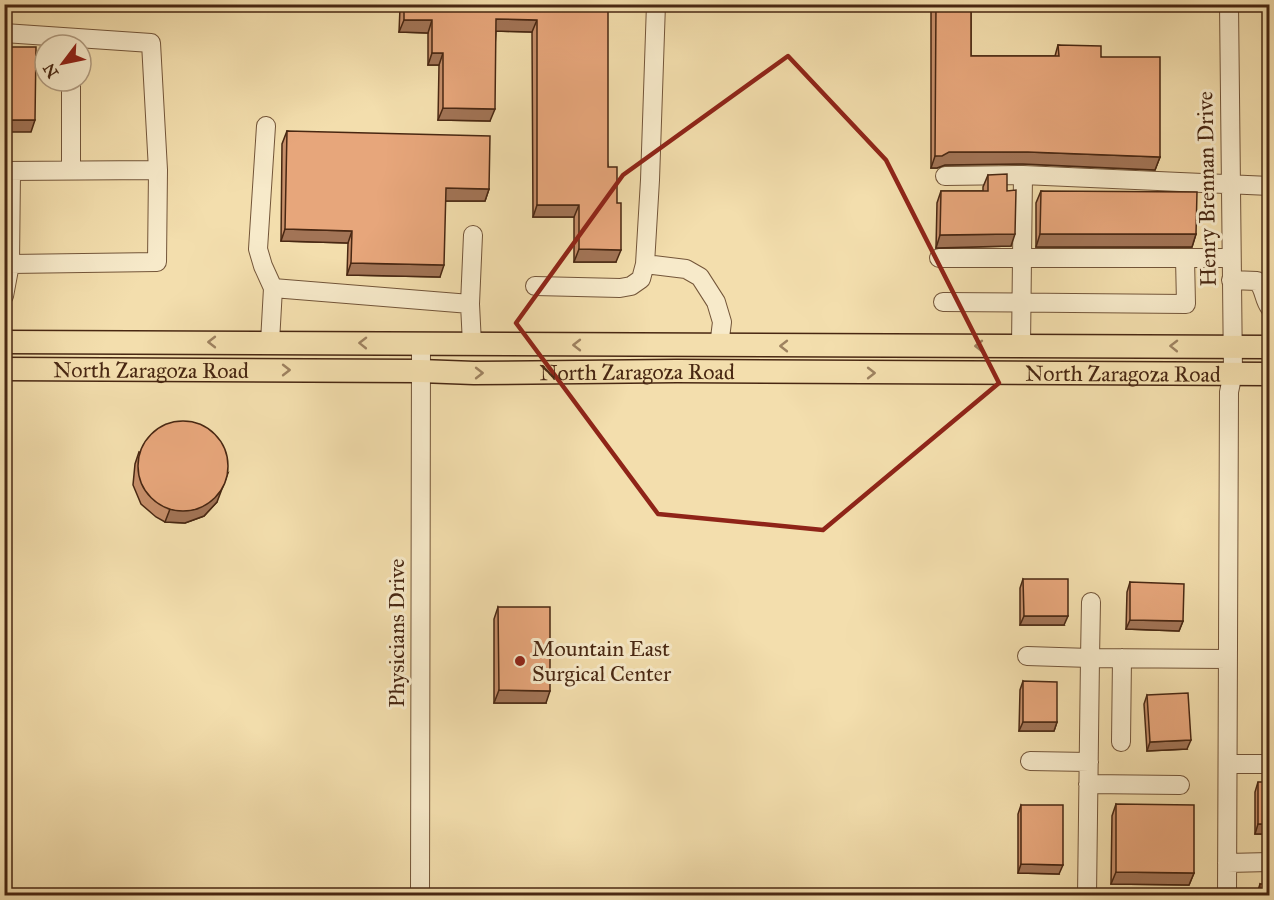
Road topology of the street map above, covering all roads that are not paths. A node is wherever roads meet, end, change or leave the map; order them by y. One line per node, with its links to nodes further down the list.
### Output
1 (656, 4): 22 (street)
2 (1229, 4): 13 (street, Henry Brennan Drive)
3 (4, 33): 4 (street)
4 (33, 36)
5 (93, 42): 9 (street)
6 (71, 93): 8 (street)
7 (266, 126): 25 (street)
8 (71, 170): 9 (street); 10 (street)
9 (158, 170): 21 (street)
10 (8, 171): 15 (street)
11 (1023, 175): 12 (street); 13 (street); 18 (street)
12 (945, 176)
13 (1230, 185): 14 (street); 20 (street, Henry Brennan Drive)
14 (1269, 186)
15 (8, 199): 21 (street)
16 (473, 235): 28 (street)
17 (939, 258): 18 (street)
18 (1022, 258): 19 (street); 29 (street)
19 (1185, 258): 20 (street); 29 (street)
20 (1231, 258): 23 (street, Henry Brennan Drive)
21 (10, 264): 26 (street)
22 (645, 264): 24 (street); 35 (street)
23 (1231, 280): 30 (street); 38 (street, Henry Brennan Drive)
24 (535, 286)
25 (273, 288): 28 (street); 32 (street)
26 (4, 296)
27 (943, 302): 29 (street)
28 (470, 304): 34 (street)
29 (1023, 304): 37 (street)
30 (1269, 308)
31 (4, 342): 32 (main road, North Zaragoza Road, one-way to 31)
32 (270, 342): 33 (main road, North Zaragoza Road, one-way to 32); 41 (main road)
33 (422, 344): 34 (main road, North Zaragoza Road); 42 (street, Physicians Drive)
34 (472, 344): 35 (main road, North Zaragoza Road, one-way to 34)
35 (719, 346): 36 (main road, North Zaragoza Road, one-way to 35)
36 (864, 346): 37 (main road, North Zaragoza Road, one-way to 36); 43 (main road)
37 (1021, 346): 38 (main road, North Zaragoza Road, one-way to 37)
38 (1232, 347): 39 (main road, North Zaragoza Road); 44 (street, Henry Brennan Drive)
39 (1269, 347)
40 (4, 369): 41 (main road, North Zaragoza Road)
41 (185, 370): 42 (main road, North Zaragoza Road, one-way to 42)
42 (420, 371): 43 (main road, North Zaragoza Road, one-way to 43); 60 (street, Physicians Drive)
43 (812, 372): 44 (main road, North Zaragoza Road, one-way to 44)
44 (1233, 373): 45 (main road, North Zaragoza Road); 50 (street, Henry Brennan Drive)
45 (1269, 374)
46 (1091, 602): 48 (street)
47 (1027, 656): 48 (street)
48 (1089, 658): 49 (street); 53 (street)
49 (1122, 658): 50 (street); 51 (street)
50 (1228, 658): 54 (street, Henry Brennan Drive)
51 (1121, 742)
52 (1030, 761): 53 (street)
53 (1089, 762): 56 (street)
54 (1228, 764): 55 (street); 59 (street, Henry Brennan Drive)
55 (1269, 764)
56 (1088, 784): 57 (street); 61 (street)
57 (1180, 785)
58 (1269, 862): 59 (street)
59 (1227, 863): 62 (street, Henry Brennan Drive)
60 (420, 896)
61 (1087, 896)
62 (1227, 896)

